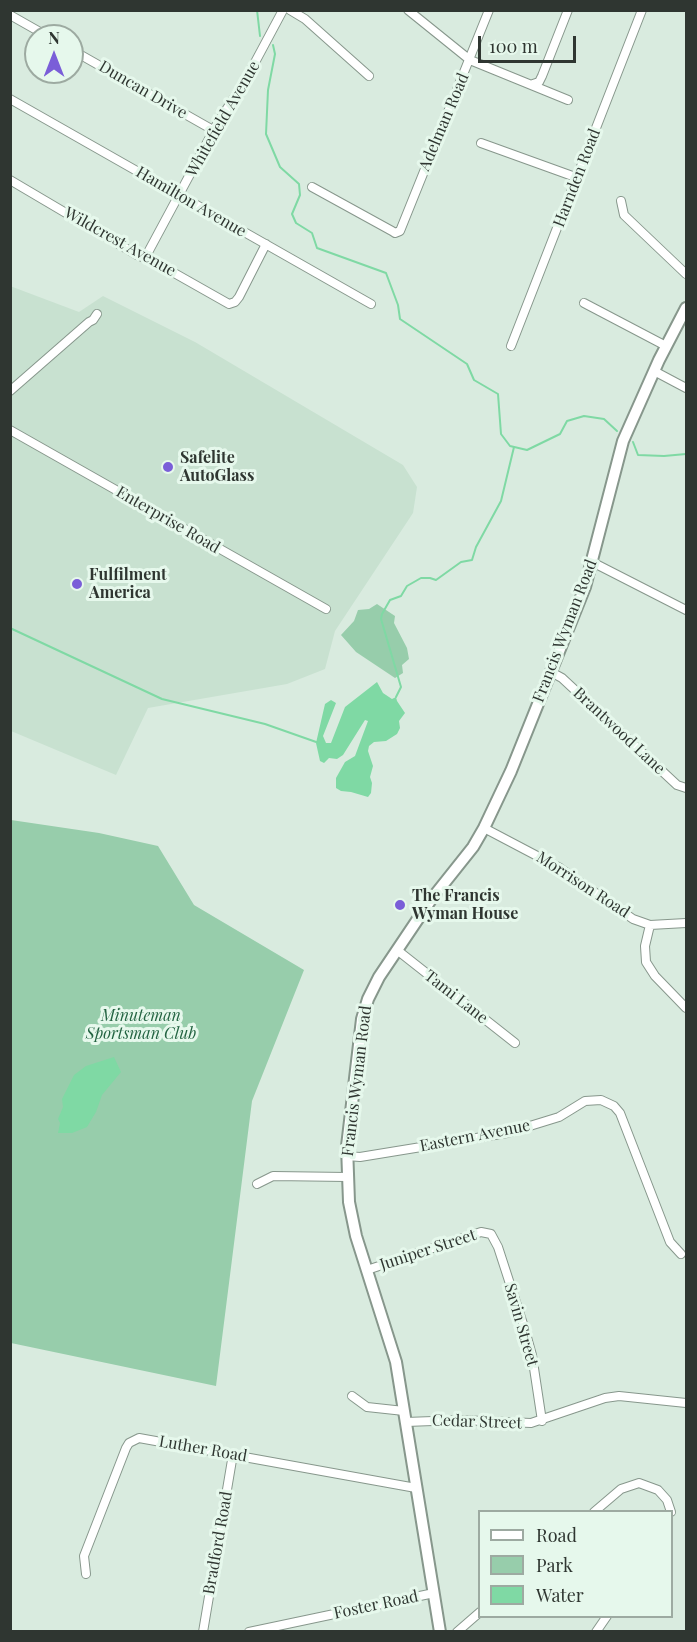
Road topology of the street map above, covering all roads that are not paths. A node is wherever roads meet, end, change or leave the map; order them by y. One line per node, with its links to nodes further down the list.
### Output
1 (283, 10): 13 (street, Whitefield Avenue)
2 (290, 10): 9 (street)
3 (408, 10): 8 (street)
4 (489, 10): 8 (street, Adelman Road)
5 (568, 10): 10 (street)
6 (642, 10): 15 (street, Harnden Road)
7 (84, 57): 13 (street, Duncan Drive)
8 (470, 60): 10 (street); 17 (street, Adelman Road)
9 (369, 76)
10 (533, 84): 12 (street)
11 (10, 99): 18 (street, Hamilton Avenue)
12 (568, 100)
13 (213, 130): 18 (street, Whitefield Avenue)
14 (481, 143): 15 (street)
15 (578, 178): 27 (street, Harnden Road)
16 (10, 180): 21 (street, Wildcrest Avenue)
17 (312, 187)
18 (179, 195): 20 (street, Hamilton Avenue); 21 (street, Whitefield Avenue)
19 (621, 201): 22 (street)
20 (266, 244): 21 (street, Wildcrest Avenue); 24 (street, Hamilton Avenue)
21 (145, 258)
22 (687, 274)
23 (584, 303): 28 (street)
24 (371, 304)
25 (687, 308): 28 (main road, Francis Wyman Road)
26 (97, 314): 31 (street)
27 (511, 346)
28 (666, 346): 29 (main road, Francis Wyman Road)
29 (654, 371): 30 (street); 33 (main road, Francis Wyman Road)
30 (687, 388)
31 (10, 391)
32 (10, 430): 34 (street, Enterprise Road)
33 (592, 562): 35 (street); 36 (main road, Francis Wyman Road)
34 (326, 609)
35 (687, 610)
36 (551, 672): 37 (street, Brantwood Lane); 38 (main road, Francis Wyman Road)
37 (687, 788)
38 (484, 828): 40 (street, Morrison Road); 41 (main road, Francis Wyman Road)
39 (687, 923): 40 (street, Morrison Road)
40 (650, 924): 42 (street)
41 (397, 950): 43 (street, Tami Lane); 44 (main road, Francis Wyman Road)
42 (687, 1008)
43 (515, 1043)
44 (346, 1156): 45 (main road, Francis Wyman Road); 48 (street, Eastern Avenue)
45 (347, 1177): 46 (street); 49 (main road, Francis Wyman Road)
46 (257, 1184)
47 (488, 1233): 49 (street, Juniper Street); 53 (street, Savin Street)
48 (681, 1254)
49 (367, 1270): 52 (main road, Francis Wyman Road)
50 (352, 1396): 52 (street, Cedar Street)
51 (687, 1403): 53 (street, Cedar Street)
52 (405, 1417): 53 (street, Cedar Street); 55 (main road, Francis Wyman Road)
53 (542, 1421)
54 (233, 1454): 55 (street, Luther Road); 58 (street, Luther Road); 62 (street, Bradford Road)
55 (416, 1488): 59 (main road, Francis Wyman Road)
56 (596, 1510): 57 (street)
57 (670, 1510)
58 (86, 1574)
59 (434, 1593): 63 (street, Foster Road); 64 (main road, Francis Wyman Road)
60 (478, 1614): 65 (street)
61 (607, 1618): 66 (street)
62 (203, 1632)
63 (249, 1632)
64 (440, 1632)
65 (457, 1632)
66 (596, 1632)

